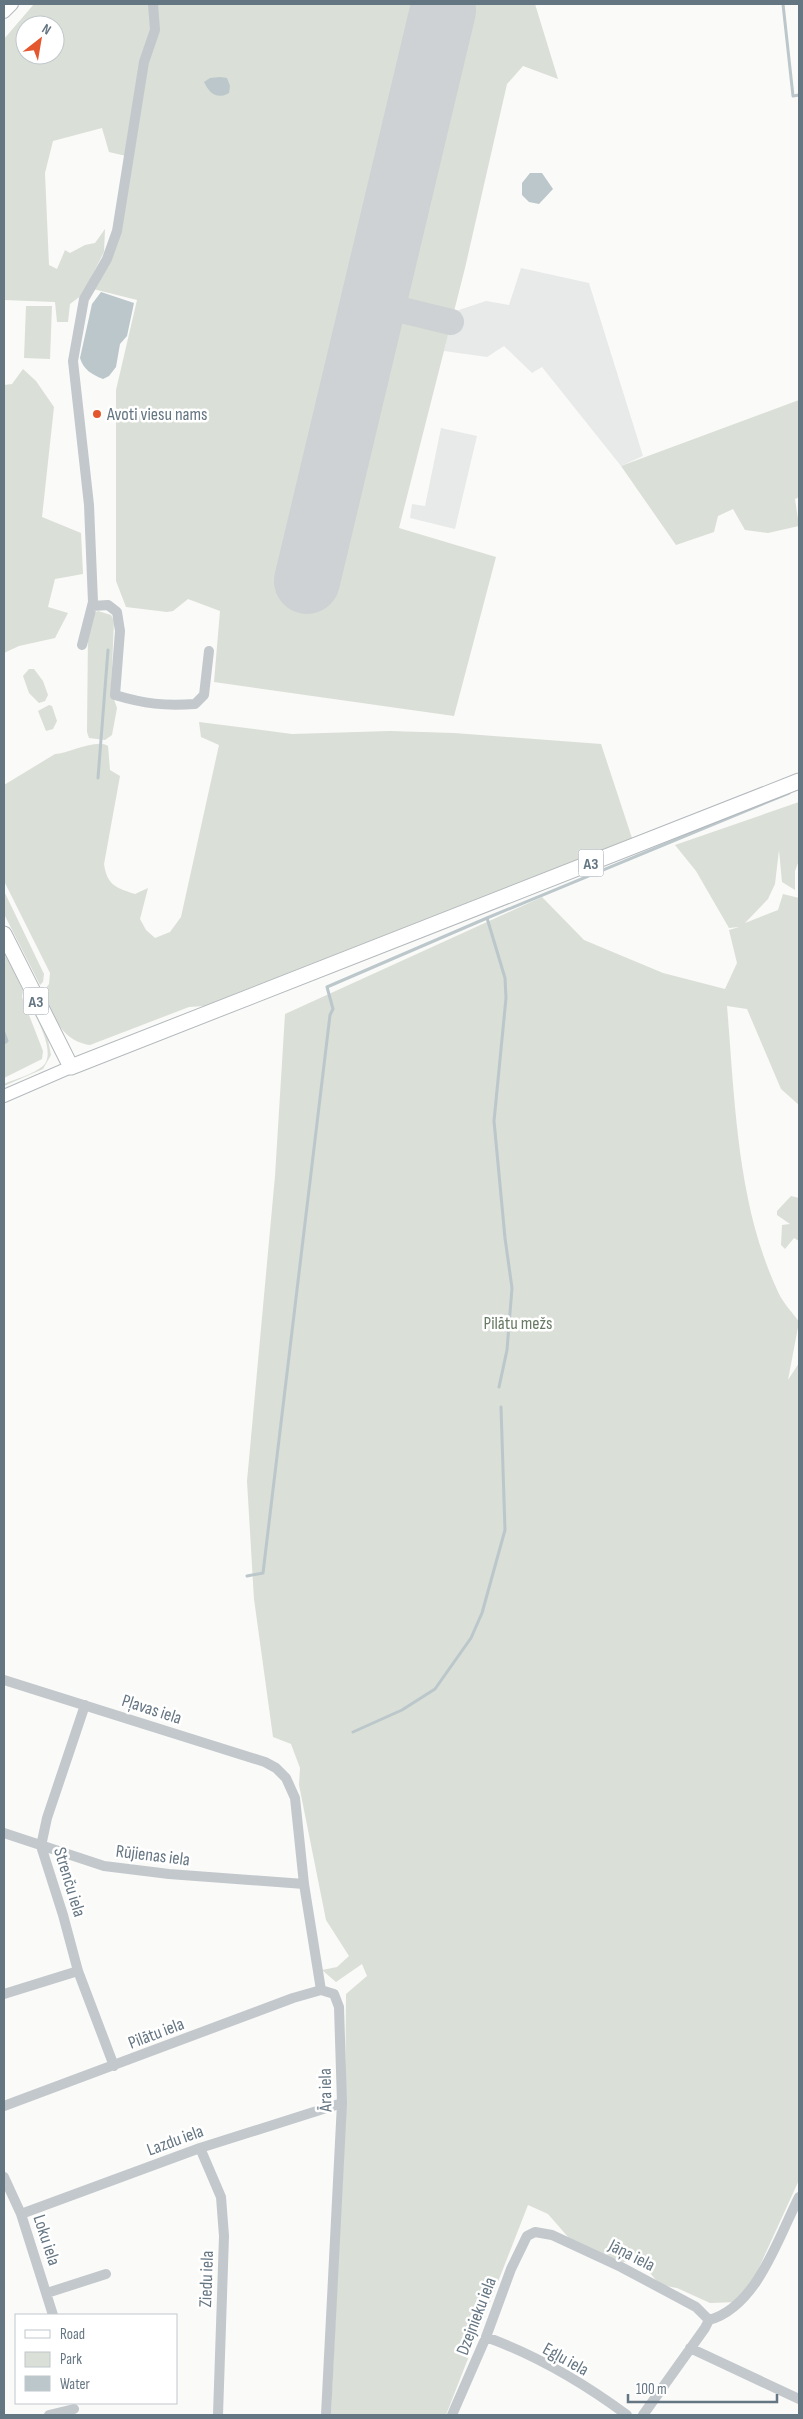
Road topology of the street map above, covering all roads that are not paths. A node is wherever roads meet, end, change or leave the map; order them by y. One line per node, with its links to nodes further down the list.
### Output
1 (12, 4): 3 (main road)
2 (153, 4): 4 (street)
3 (4, 12)
4 (92, 606): 5 (street); 6 (street)
5 (82, 645)
6 (209, 651)
7 (799, 781): 9 (highway, A3)
8 (4, 934): 9 (highway, A3)
9 (71, 1067): 10 (main road)
10 (4, 1096)
11 (4, 1680): 12 (street, Pļavas iela)
12 (85, 1705): 14 (street, Strenču iela); 15 (street, Pļavas iela)
13 (4, 1833): 14 (street, Rūjienas iela)
14 (41, 1846): 15 (street, Rūjienas iela); 16 (street, Strenču iela)
15 (304, 1884): 17 (street)
16 (78, 1971): 18 (street); 19 (street, Strenču iela)
17 (321, 1990): 19 (street, Pilātu iela); 20 (street, Āra iela)
18 (4, 1994)
19 (114, 2066): 21 (street, Pilātu iela)
20 (342, 2103): 22 (street, Lazdu iela); 37 (street, Āra iela)
21 (4, 2106)
22 (200, 2148): 25 (street, Lazdu iela); 36 (street, Ziedu iela)
23 (4, 2177): 25 (street, Loku iela)
24 (799, 2197): 30 (street)
25 (21, 2214): 28 (street, Loku iela)
26 (535, 2232): 30 (street, Jāņa iela); 31 (street, Dzejnieku iela)
27 (106, 2274): 28 (street)
28 (47, 2293): 29 (street, Loku iela)
29 (53, 2314)
30 (708, 2320): 32 (street)
31 (486, 2337): 38 (street, Dzejnieku iela); 39 (street, Egļu iela)
32 (690, 2348): 33 (street); 40 (street)
33 (799, 2399)
34 (74, 2409): 35 (street)
35 (50, 2415)
36 (218, 2415)
37 (326, 2415)
38 (452, 2415)
39 (627, 2415)
40 (643, 2415)

